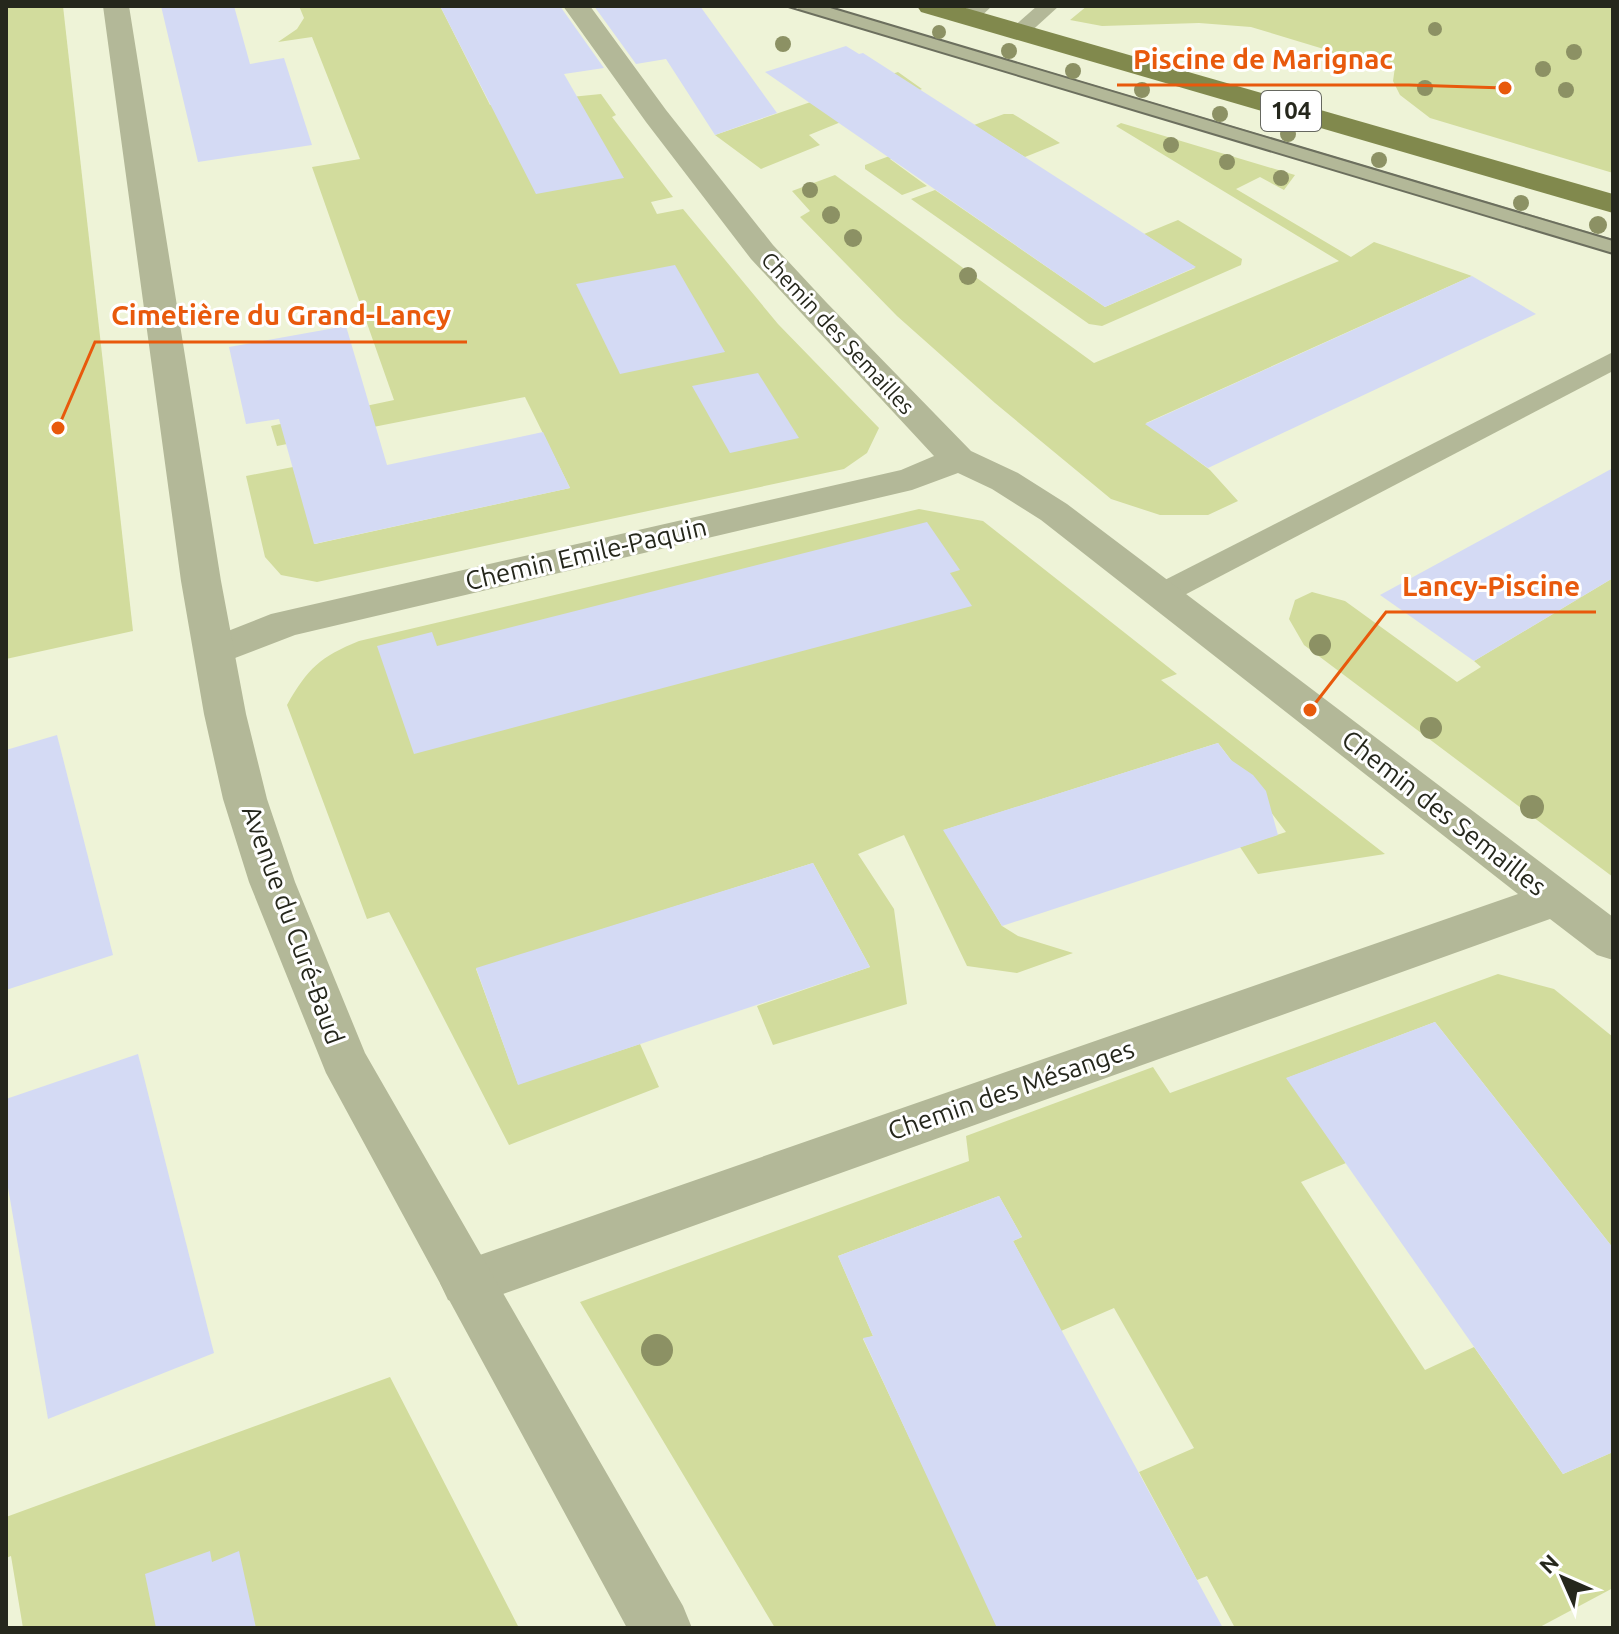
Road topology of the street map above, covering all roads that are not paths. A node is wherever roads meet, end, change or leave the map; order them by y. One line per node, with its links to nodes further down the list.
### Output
1 (116, 6): 13 (street, Avenue du Curé-Baud)
2 (576, 6): 11 (street, Chemin des Semailles)
3 (806, 6): 9 (lane)
4 (930, 6): 6 (main road, 104)
5 (1049, 6): 7 (lane)
6 (975, 12): 7 (main road, 104)
7 (1019, 32): 8 (main road, 104)
8 (1613, 204)
9 (1613, 247)
10 (1613, 360): 12 (lane)
11 (958, 459): 12 (street, Chemin des Semailles); 13 (street, Chemin Emile-Paquin)
12 (1162, 594): 14 (street, Chemin des Semailles)
13 (214, 652): 16 (street, Avenue du Curé-Baud)
14 (1555, 899): 15 (street, Chemin des Semailles); 16 (street, Chemin des Mésanges)
15 (1613, 942)
16 (467, 1283): 17 (street, Avenue du Curé-Baud)
17 (647, 1623)

